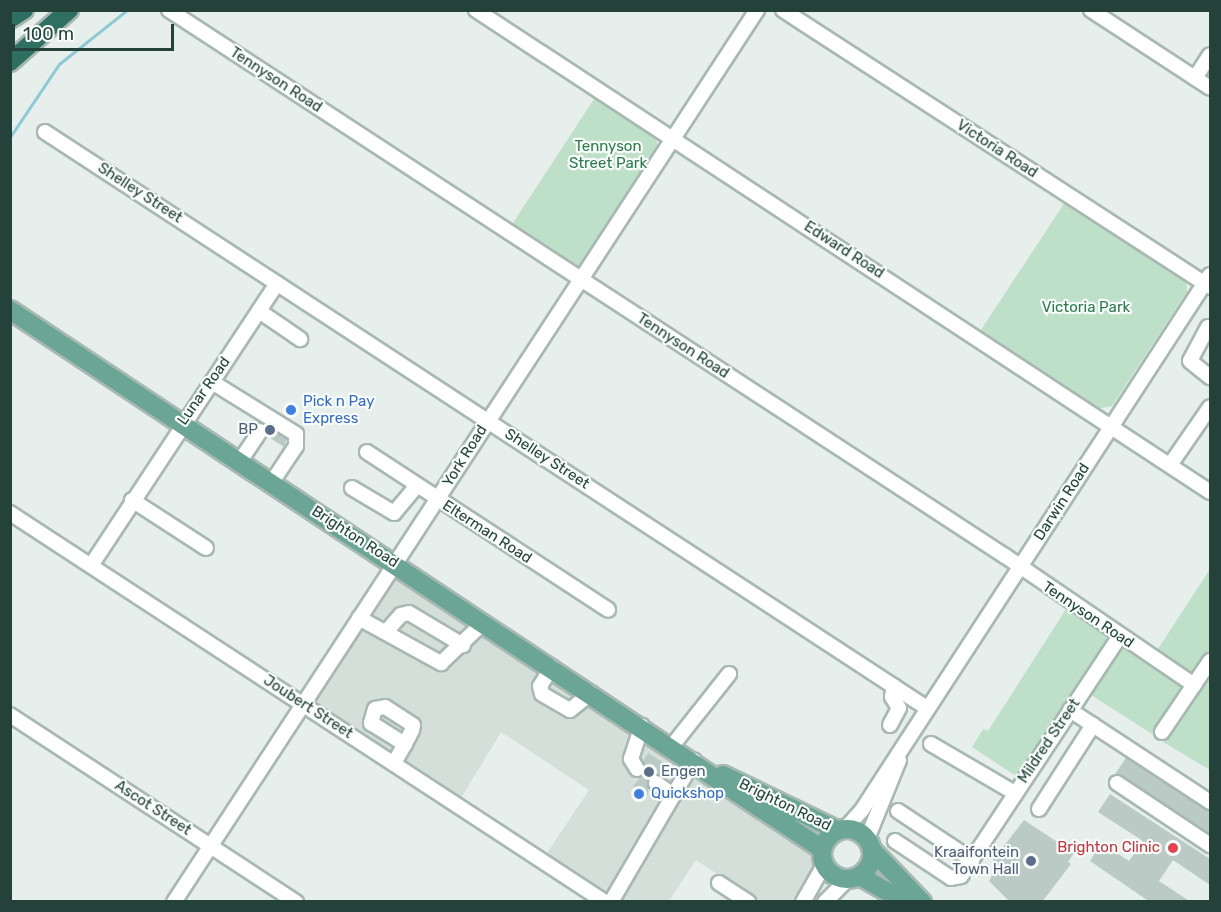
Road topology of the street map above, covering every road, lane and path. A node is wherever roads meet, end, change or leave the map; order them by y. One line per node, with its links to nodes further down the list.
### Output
1 (24, 10): 8 (highway)
2 (69, 10): 10 (highway)
3 (169, 10): 15 (street, Tennyson Road)
4 (476, 10): 14 (street, Edward Road)
5 (757, 10): 14 (street, York Road)
6 (783, 10): 16 (street, Victoria Road)
7 (1091, 10): 11 (street)
8 (10, 19)
9 (1210, 55): 11 (street)
10 (10, 62)
11 (1195, 78): 12 (street)
12 (1210, 88)
13 (45, 132): 17 (street, Shelley Street)
14 (675, 140): 15 (street, York Road); 27 (street, Edward Road)
15 (582, 280): 25 (street, York Road); 42 (street, Tennyson Road)
16 (1209, 282): 27 (street, Darwin Road)
17 (277, 283): 19 (street, Lunar Road); 25 (street, Shelley Street)
18 (10, 310): 26 (main road, Brighton Road)
19 (259, 311): 21 (street); 23 (street, Lunar Road)
20 (1208, 327): 22 (street)
21 (300, 339)
22 (1210, 377)
23 (212, 382): 26 (street, Lunar Road); 32 (street)
24 (1210, 407): 31 (street)
25 (488, 420): 37 (street, York Road); 52 (street, Shelley Street)
26 (183, 422): 30 (main road, Brighton Road); 36 (street, Lunar Road)
27 (1112, 425): 31 (street, Edward Road); 42 (street, Darwin Road)
28 (260, 431): 30 (street)
29 (368, 452): 33 (street, Elterman Road)
30 (240, 461): 32 (main road, Brighton Road)
31 (1170, 465): 35 (street, Edward Road)
32 (272, 482): 40 (main road, Brighton Road)
33 (417, 486): 34 (street); 37 (street, Elterman Road)
34 (352, 488)
35 (1210, 492)
36 (132, 500): 39 (street); 41 (street, Lunar Road)
37 (438, 500): 40 (street, York Road); 43 (street, Elterman Road)
38 (10, 513): 41 (street, Joubert Street)
39 (207, 548)
40 (395, 563): 44 (street, York Road); 45 (main road, Brighton Road)
41 (92, 564): 55 (street, Joubert Street)
42 (1019, 568): 47 (street, Tennyson Road); 56 (street, Darwin Road)
43 (608, 610)
44 (358, 618): 46 (street); 55 (street, York Road)
45 (484, 622): 48 (street); 50 (main road, Brighton Road)
46 (386, 632): 48 (street); 48 (street)
47 (1120, 636): 53 (street, Tennyson Road); 57 (street, Mildred Street)
48 (463, 645)
49 (1210, 661): 53 (street)
50 (552, 667): 54 (main road, Brighton Road); 54 (street)
51 (729, 674): 66 (street)
52 (894, 686): 56 (street, Shelley Street); 59 (street)
53 (1194, 686): 63 (street)
54 (591, 693): 61 (main road, Brighton Road)
55 (302, 703): 67 (street, Joubert Street); 81 (street, York Road)
56 (927, 708): 62 (street, Darwin Road)
57 (1070, 710): 60 (street); 72 (street, Mildred Street)
58 (10, 715): 81 (street, Ascot Street)
59 (890, 725)
60 (1093, 725): 74 (street); 75 (street)
61 (642, 726): 66 (main road, Brighton Road); 69 (street)
62 (913, 728): 77 (street, Darwin Road); 79 (street, Darwin Road)
63 (1162, 732)
64 (405, 744): 67 (street)
65 (931, 744): 72 (street)
66 (672, 746): 68 (main road, Brighton Road)
67 (394, 763): 89 (street, Joubert Street)
68 (697, 763): 73 (street); 77 (main road, Brighton Road); 82 (main road, Brighton Road)
69 (637, 769)
70 (656, 783): 73 (street)
71 (1117, 783): 80 (street)
72 (1015, 793): 83 (street, Mildred Street)
73 (672, 794): 90 (street)
74 (1210, 802)
75 (1039, 809)
76 (898, 811): 83 (street)
77 (841, 829): 79 (main road); 82 (main road)
78 (895, 841): 83 (street, Mildred Street)
79 (870, 844): 84 (main road); 94 (main road)
80 (1210, 845)
81 (211, 846): 87 (street, York Road); 88 (street, Ascot Street)
82 (823, 857): 84 (main road); 92 (street)
83 (972, 860)
84 (854, 878): 86 (main road); 93 (street)
85 (719, 883): 91 (street)
86 (898, 900)
87 (174, 902)
88 (296, 902)
89 (605, 902)
90 (611, 902)
91 (747, 902)
92 (803, 902)
93 (825, 902)
94 (922, 902)

